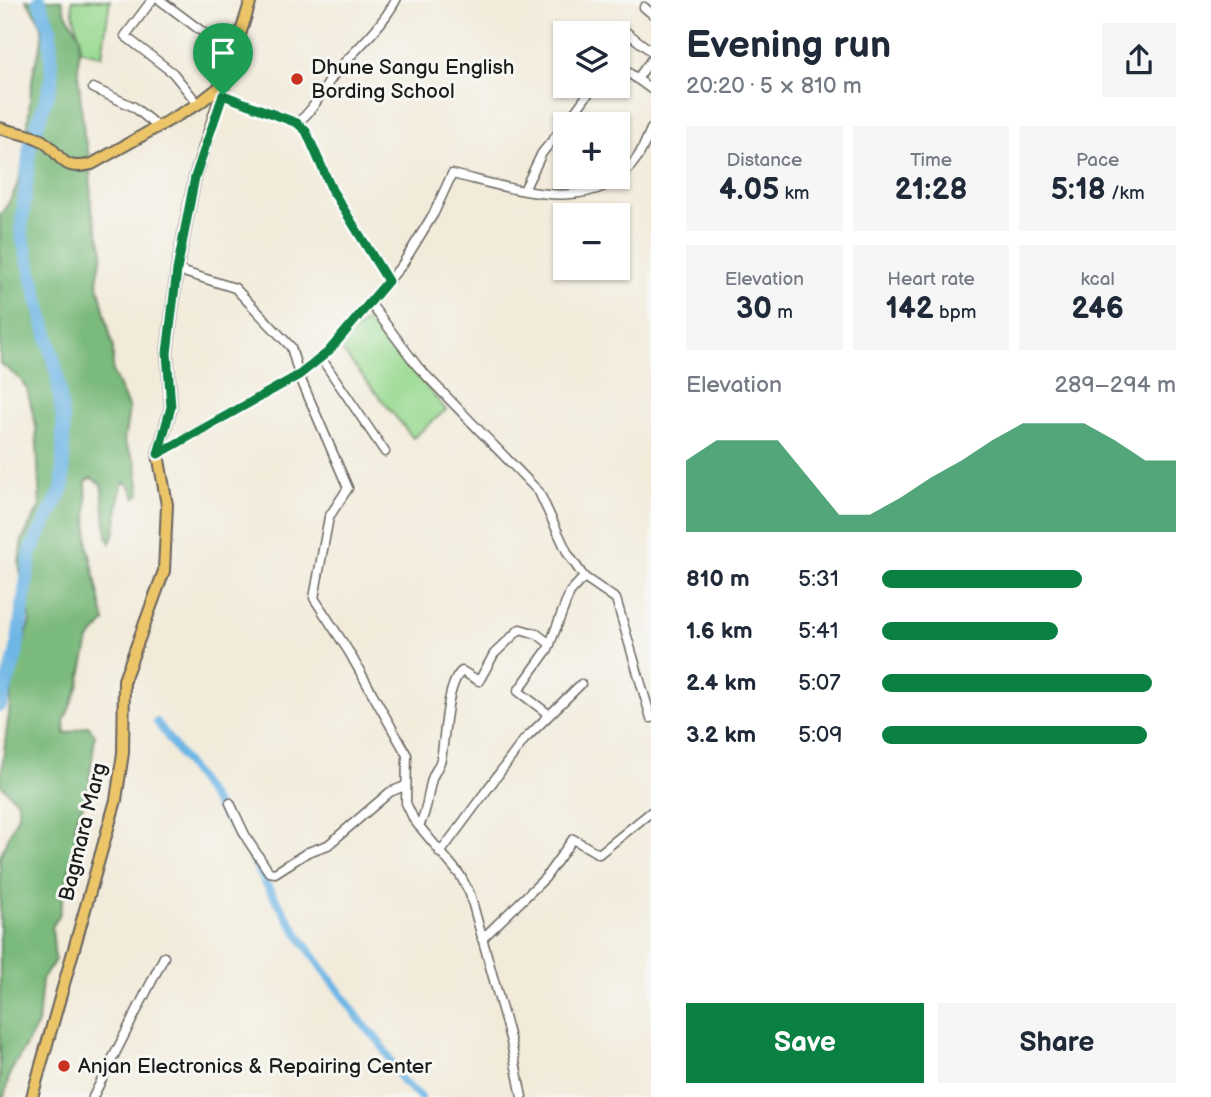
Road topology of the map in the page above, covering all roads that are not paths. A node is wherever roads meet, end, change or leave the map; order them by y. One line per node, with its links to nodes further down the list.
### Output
1 (152, 0): 15 (street)
2 (160, 0): 7 (street)
3 (251, 0): 7 (main road, Bagmara Marg)
4 (396, 0): 16 (street)
5 (630, 35): 6 (street)
6 (651, 51)
7 (232, 54): 11 (main road, Bagmara Marg)
8 (651, 60): 10 (street)
9 (630, 74): 10 (street)
10 (637, 79): 13 (street)
11 (225, 83): 14 (main road, Bagmara Marg); 15 (main road)
12 (93, 88): 17 (street)
13 (651, 89)
14 (223, 95): 16 (street); 22 (main road, Bagmara Marg)
15 (198, 104): 17 (main road)
16 (297, 123): 23 (street)
17 (157, 126): 18 (main road)
18 (0, 128)
19 (651, 129): 21 (street)
20 (553, 140): 21 (street)
21 (524, 190): 23 (street)
22 (177, 270): 26 (street); 28 (main road, Bagmara Marg)
23 (388, 281): 24 (street)
24 (370, 303): 25 (street); 29 (street)
25 (321, 358): 26 (street); 27 (street)
26 (299, 375): 28 (street); 34 (street)
27 (385, 452)
28 (158, 454): 41 (main road, Bagmara Marg)
29 (584, 577): 30 (street); 32 (street)
30 (550, 644): 33 (street); 37 (street)
31 (580, 684): 33 (street)
32 (651, 718)
33 (545, 719): 38 (street)
34 (405, 786): 35 (street); 37 (street)
35 (230, 803)
36 (651, 812): 39 (street)
37 (419, 826): 38 (street)
38 (440, 853): 39 (street)
39 (482, 939): 43 (street)
40 (164, 957): 42 (street)
41 (32, 1097)
42 (93, 1097)
43 (522, 1097)

